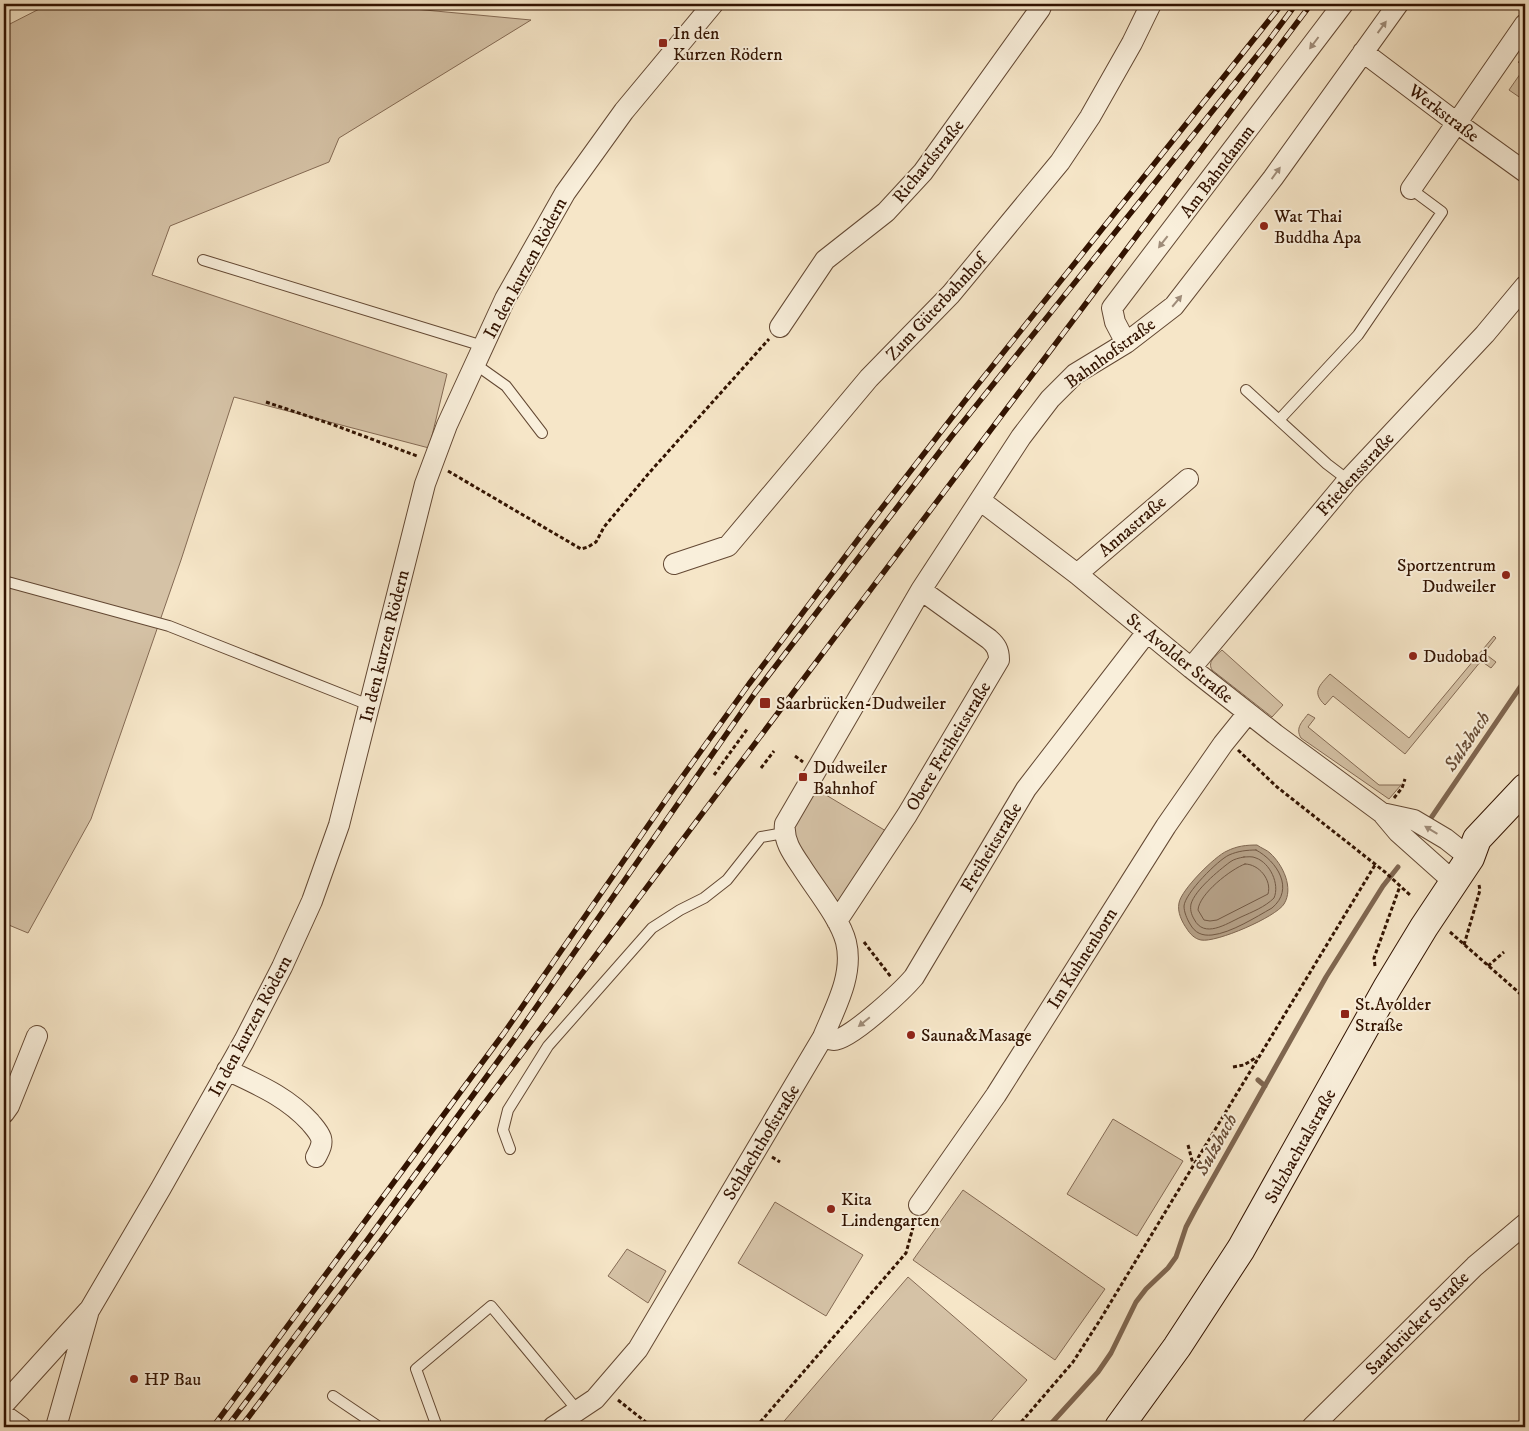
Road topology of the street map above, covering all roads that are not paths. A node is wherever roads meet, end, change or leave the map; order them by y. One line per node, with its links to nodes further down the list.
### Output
1 (713, 4): 15 (street, In den kurzen Rödern)
2 (1042, 4): 13 (street, Richardstraße)
3 (1151, 4): 22 (street, Zum Güterbahnhof)
4 (1343, 4): 14 (street, Am Bahndamm, one-way to 14)
5 (1398, 4): 7 (street, Bahnhofstraße, one-way to 5)
6 (1525, 24): 8 (street)
7 (1363, 52): 8 (street, Werkstraße); 14 (street, Bahnhofstraße, one-way to 7)
8 (1457, 123): 9 (street, Werkstraße); 10 (street)
9 (1525, 172)
10 (1411, 190): 17 (lane)
11 (203, 260): 15 (lane)
12 (1525, 286): 20 (street, Friedensstraße)
13 (780, 327)
14 (1126, 343): 21 (street, Bahnhofstraße)
15 (479, 355): 18 (lane); 28 (street, In den kurzen Rödern)
16 (1246, 390): 17 (lane)
17 (1279, 420): 20 (lane)
18 (542, 433)
19 (1188, 479): 23 (street, Annastraße)
20 (1348, 480): 27 (street, Friedensstraße)
21 (981, 501): 23 (street, St. Avolder Straße); 25 (street, Bahnhofstraße)
22 (674, 564)
23 (1077, 574): 26 (street, St. Avolder Straße)
24 (4, 581): 28 (lane)
25 (921, 590): 32 (street, Bahnhofstraße); 35 (street, Obere Freiheitstraße)
26 (1147, 632): 27 (street, St. Avolder Straße); 37 (street, Freiheitstraße, one-way to 37)
27 (1191, 668): 29 (street, St. Avolder Straße)
28 (369, 705): 38 (street, In den kurzen Rödern)
29 (1248, 713): 31 (street, St. Avolder Straße); 42 (street, Im Kuhnenborn)
30 (1524, 802): 33 (main road, Sulzbachtalstraße)
31 (1387, 807): 33 (street, St. Avolder Straße, one-way to 31); 34 (street, St. Avolder Straße)
32 (785, 828): 35 (street, Schlachthofstraße); 40 (lane)
33 (1480, 853): 34 (main road, Sulzbachtalstraße)
34 (1467, 886): 54 (main road, Sulzbachtalstraße)
35 (837, 921): 37 (street, Schlachthofstraße)
36 (37, 1036): 39 (street)
37 (823, 1037): 47 (street, Schlachthofstraße)
38 (227, 1070): 41 (street); 44 (street, In den kurzen Rödern)
39 (4, 1113)
40 (510, 1149)
41 (316, 1157)
42 (919, 1205)
43 (1525, 1224): 55 (street, Saarbrücker Straße)
44 (90, 1309): 46 (street, In den kurzen Rödern); 50 (street, In den kurzen Rödern)
45 (333, 1396): 51 (lane)
46 (4, 1404)
47 (578, 1411): 52 (lane); 53 (street, Schlachthofstraße)
48 (4, 1415): 49 (street)
49 (21, 1427)
50 (56, 1427)
51 (379, 1427)
52 (437, 1427)
53 (553, 1427)
54 (1119, 1427)
55 (1312, 1427)

